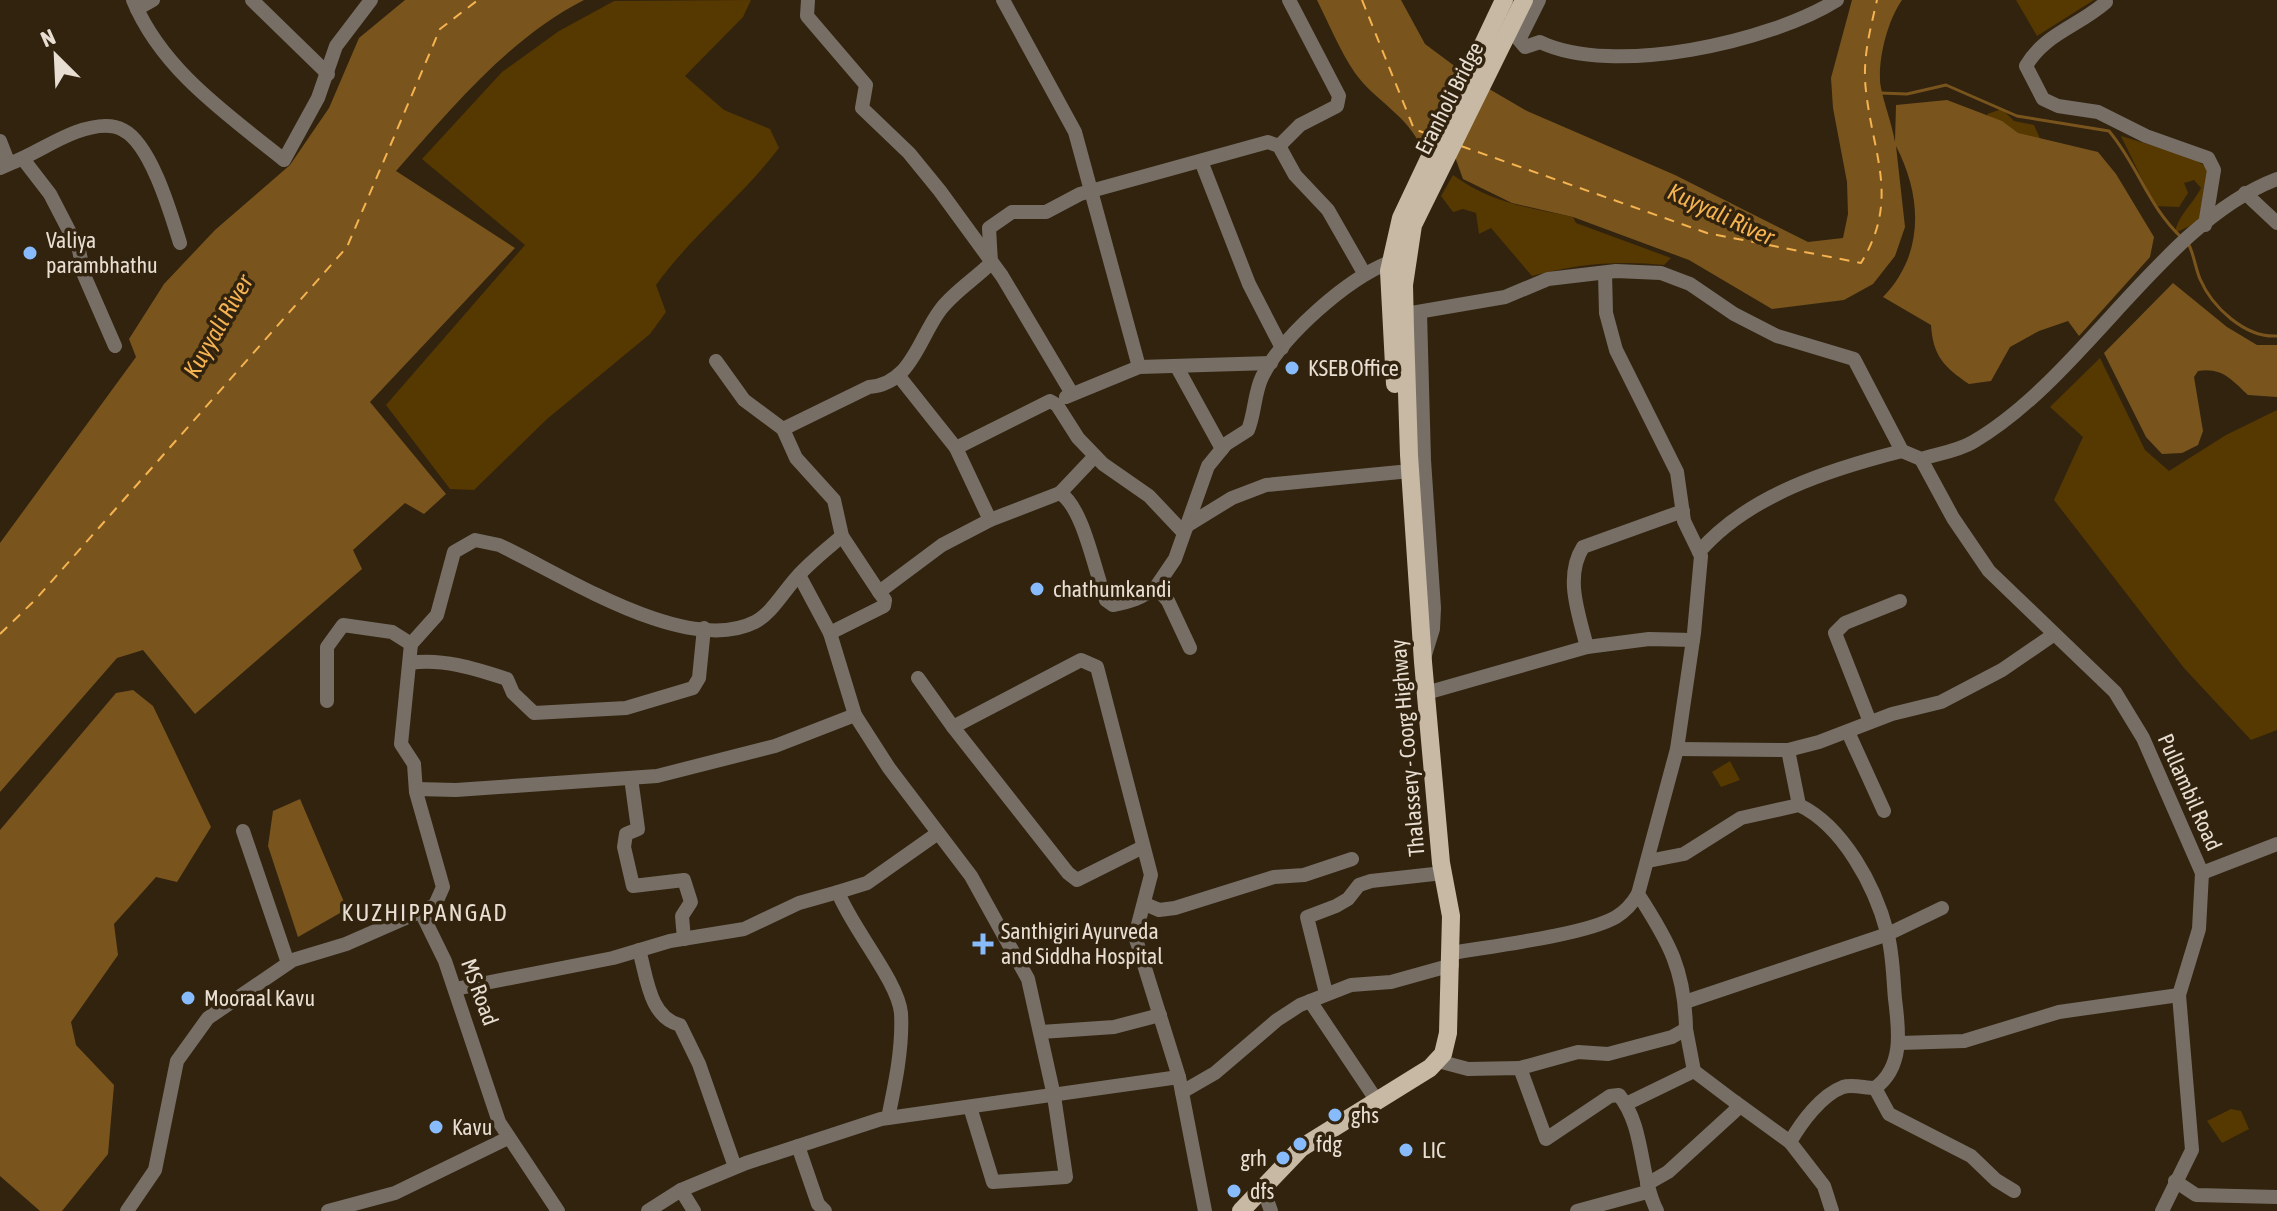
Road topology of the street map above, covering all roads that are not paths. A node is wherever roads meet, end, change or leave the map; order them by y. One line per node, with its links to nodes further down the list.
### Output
1 (153, 0): 11 (street)
2 (252, 0): 12 (street)
3 (371, 0): 12 (street)
4 (808, 0): 25 (street)
5 (1003, 0): 19 (street)
6 (1289, 0): 14 (street)
7 (1504, 0): 24 (main road)
8 (1837, 0): 9 (street)
9 (1529, 1): 18 (main road, Eranholi Bridge)
10 (2106, 2): 22 (street)
11 (135, 5): 12 (street)
12 (328, 74)
13 (0, 141): 16 (street)
14 (1279, 146): 15 (street); 26 (street)
15 (1201, 161): 19 (street); 31 (street)
16 (11, 163): 23 (street); 30 (street)
17 (2277, 179): 20 (street)
18 (1433, 183): 56 (main road, Thalassery - Coorg Highway, bridge)
19 (1091, 191): 25 (street); 34 (street)
20 (2245, 193): 21 (street); 22 (street)
21 (2277, 223)
22 (2203, 227): 44 (street)
23 (180, 243)
24 (1390, 262): 26 (street); 29 (main road)
25 (991, 263): 36 (street); 37 (street)
26 (1364, 273): 31 (street)
27 (1605, 273): 28 (street); 42 (street); 47 (street)
28 (1420, 313): 29 (street); 64 (street)
29 (1390, 316): 45 (main road)
30 (115, 346)
31 (1282, 348): 33 (street)
32 (716, 361): 39 (street)
33 (1271, 363): 35 (street); 41 (street)
34 (1139, 367): 35 (street); 37 (street)
35 (1178, 369): 41 (street)
36 (898, 375): 39 (street); 40 (street)
37 (1071, 392): 38 (street)
38 (1057, 405): 40 (street); 43 (street)
39 (783, 429): 50 (street)
40 (956, 448): 48 (street)
41 (1222, 449): 49 (street)
42 (1902, 451): 44 (street); 51 (street)
43 (1095, 456): 46 (street); 49 (street)
44 (1921, 459): 59 (street, Pullambil Road)
45 (1400, 472): 49 (street); 56 (main road)
46 (1060, 493): 48 (street); 53 (street)
47 (1683, 511): 51 (street); 62 (street)
48 (990, 520): 54 (street)
49 (1185, 528): 53 (street)
50 (842, 536): 52 (street); 54 (street)
51 (1699, 552): 60 (street)
52 (799, 575): 57 (street); 58 (street)
53 (1156, 587): 63 (street)
54 (879, 592): 58 (street)
55 (1900, 601): 70 (street)
56 (1420, 616): 64 (main road, Thalassery - Coorg Highway)
57 (704, 628): 61 (street); 65 (street)
58 (830, 633): 69 (street)
59 (2053, 635): 70 (street); 86 (street, Pullambil Road)
60 (1693, 640): 62 (street); 73 (street)
61 (411, 644): 65 (street); 68 (street)
62 (1587, 647): 67 (street)
63 (1190, 648)
64 (1423, 662): 67 (main road, Thalassery - Coorg Highway)
65 (410, 663): 76 (street)
66 (918, 678): 71 (street)
67 (1426, 693): 85 (main road, Thalassery - Coorg Highway)
68 (327, 701)
69 (855, 715): 75 (street); 80 (street)
70 (1870, 722): 72 (street)
71 (953, 727): 82 (street); 82 (street)
72 (1848, 732): 74 (street); 78 (street)
73 (1677, 749): 74 (street); 84 (street)
74 (1788, 750): 77 (street)
75 (631, 778): 76 (street); 93 (street)
76 (416, 789): 91 (street)
77 (1799, 805): 84 (street); 92 (street)
78 (1884, 811)
79 (243, 831): 96 (street)
80 (938, 833): 87 (street); 104 (street)
81 (2277, 844): 86 (street)
82 (1143, 847): 89 (street)
83 (1352, 859): 89 (street)
84 (1648, 861): 88 (street)
85 (1443, 873): 95 (main road, Thalassery - Coorg Highway); 98 (street)
86 (2202, 873): 99 (street, Pullambil Road)
87 (838, 892): 93 (street); 117 (street)
88 (1638, 894): 95 (street); 101 (street)
89 (1145, 904): 102 (street)
90 (1942, 908): 92 (street)
91 (420, 910): 96 (street); 97 (street, MS Road)
92 (1888, 934): 101 (street); 105 (street)
93 (684, 939): 94 (street)
94 (639, 950): 97 (street); 121 (street)
95 (1452, 959): 98 (street); 106 (main road, Thalassery - Coorg Highway)
96 (288, 963): 128 (street)
97 (455, 989): 118 (street, MS Road)
98 (1326, 993): 100 (street)
99 (2179, 995): 105 (street); 122 (street, Pullambil Road)
100 (1310, 1001): 111 (street); 113 (street)
101 (1685, 1002): 103 (street)
102 (1160, 1015): 104 (street); 109 (street)
103 (1686, 1029): 107 (street); 108 (street)
104 (1041, 1032): 112 (street)
105 (1900, 1043): 110 (street)
106 (1438, 1061): 107 (street); 113 (main road)
107 (1520, 1068): 115 (street)
108 (1694, 1071): 114 (street); 115 (street)
109 (1179, 1077): 111 (street); 112 (street)
110 (1875, 1088): 119 (street); 126 (street)
111 (1182, 1092): 134 (street)
112 (1054, 1096): 116 (street); 116 (street)
113 (1377, 1101): 125 (main road)
114 (1735, 1102): 119 (street); 123 (street)
115 (1626, 1104): 123 (street)
116 (970, 1107): 117 (street)
117 (888, 1118): 120 (street)
118 (508, 1138): 129 (street); 130 (street, MS Road)
119 (1790, 1142): 139 (street)
120 (798, 1146): 121 (street); 133 (street)
121 (735, 1167): 124 (street)
122 (2175, 1181): 127 (street); 140 (street, Pullambil Road)
123 (1647, 1188): 137 (street); 138 (street)
124 (681, 1190): 131 (street); 132 (street)
125 (1264, 1191): 135 (main road); 136 (street)
126 (2014, 1191)
127 (2277, 1197)
128 (127, 1211)
129 (328, 1211)
130 (558, 1211)
131 (648, 1211)
132 (694, 1211)
133 (825, 1211)
134 (1205, 1211)
135 (1241, 1211)
136 (1271, 1211)
137 (1577, 1211)
138 (1657, 1211)
139 (1832, 1211)
140 (2162, 1211)

